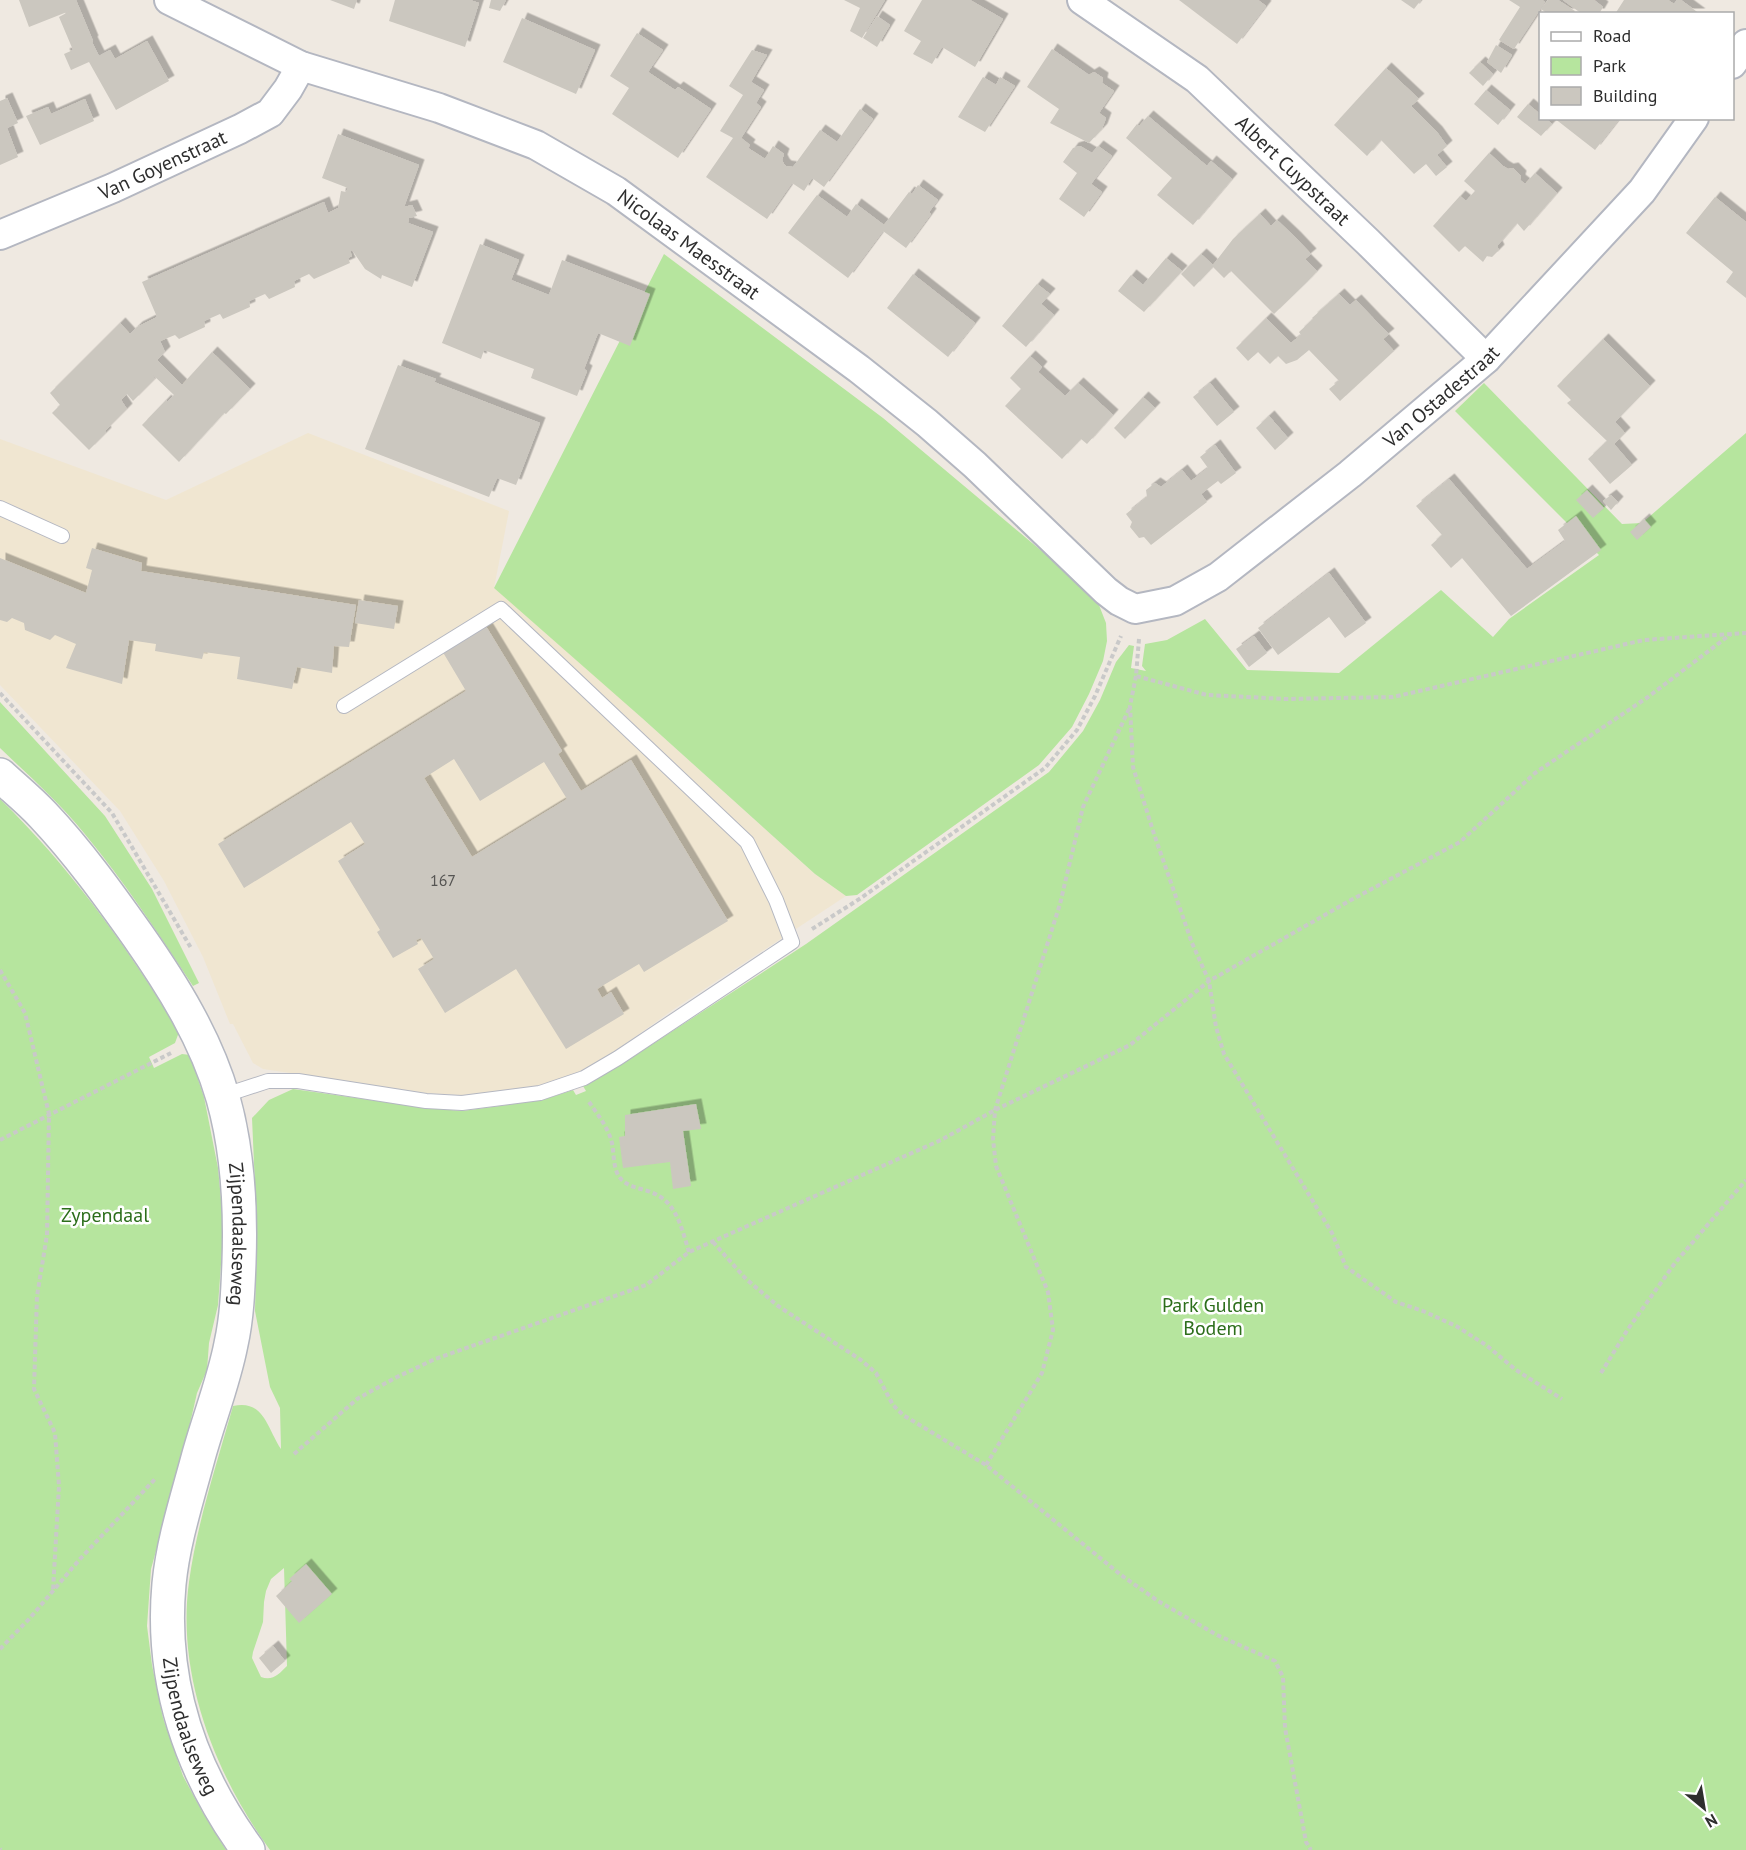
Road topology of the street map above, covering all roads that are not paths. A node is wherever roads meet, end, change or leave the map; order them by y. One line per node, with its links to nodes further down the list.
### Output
1 (169, 0): 5 (street, Nicolaas Maesstraat)
2 (1082, 0): 8 (street, Albert Cuypstraat)
3 (1746, 44): 4 (street)
4 (1734, 61)
5 (301, 66): 7 (street, Van Goyenstraat); 11 (street, Nicolaas Maesstraat)
6 (1693, 120): 8 (street, Van Ostadestraat)
7 (0, 235)
8 (1486, 359): 11 (street, Van Ostadestraat)
9 (0, 507): 10 (lane)
10 (62, 536)
11 (1135, 609)
12 (344, 706): 14 (lane)
13 (0, 774): 14 (main road, Zijpendaalseweg)
14 (222, 1096): 15 (main road, Zijpendaalseweg)
15 (248, 1850)

